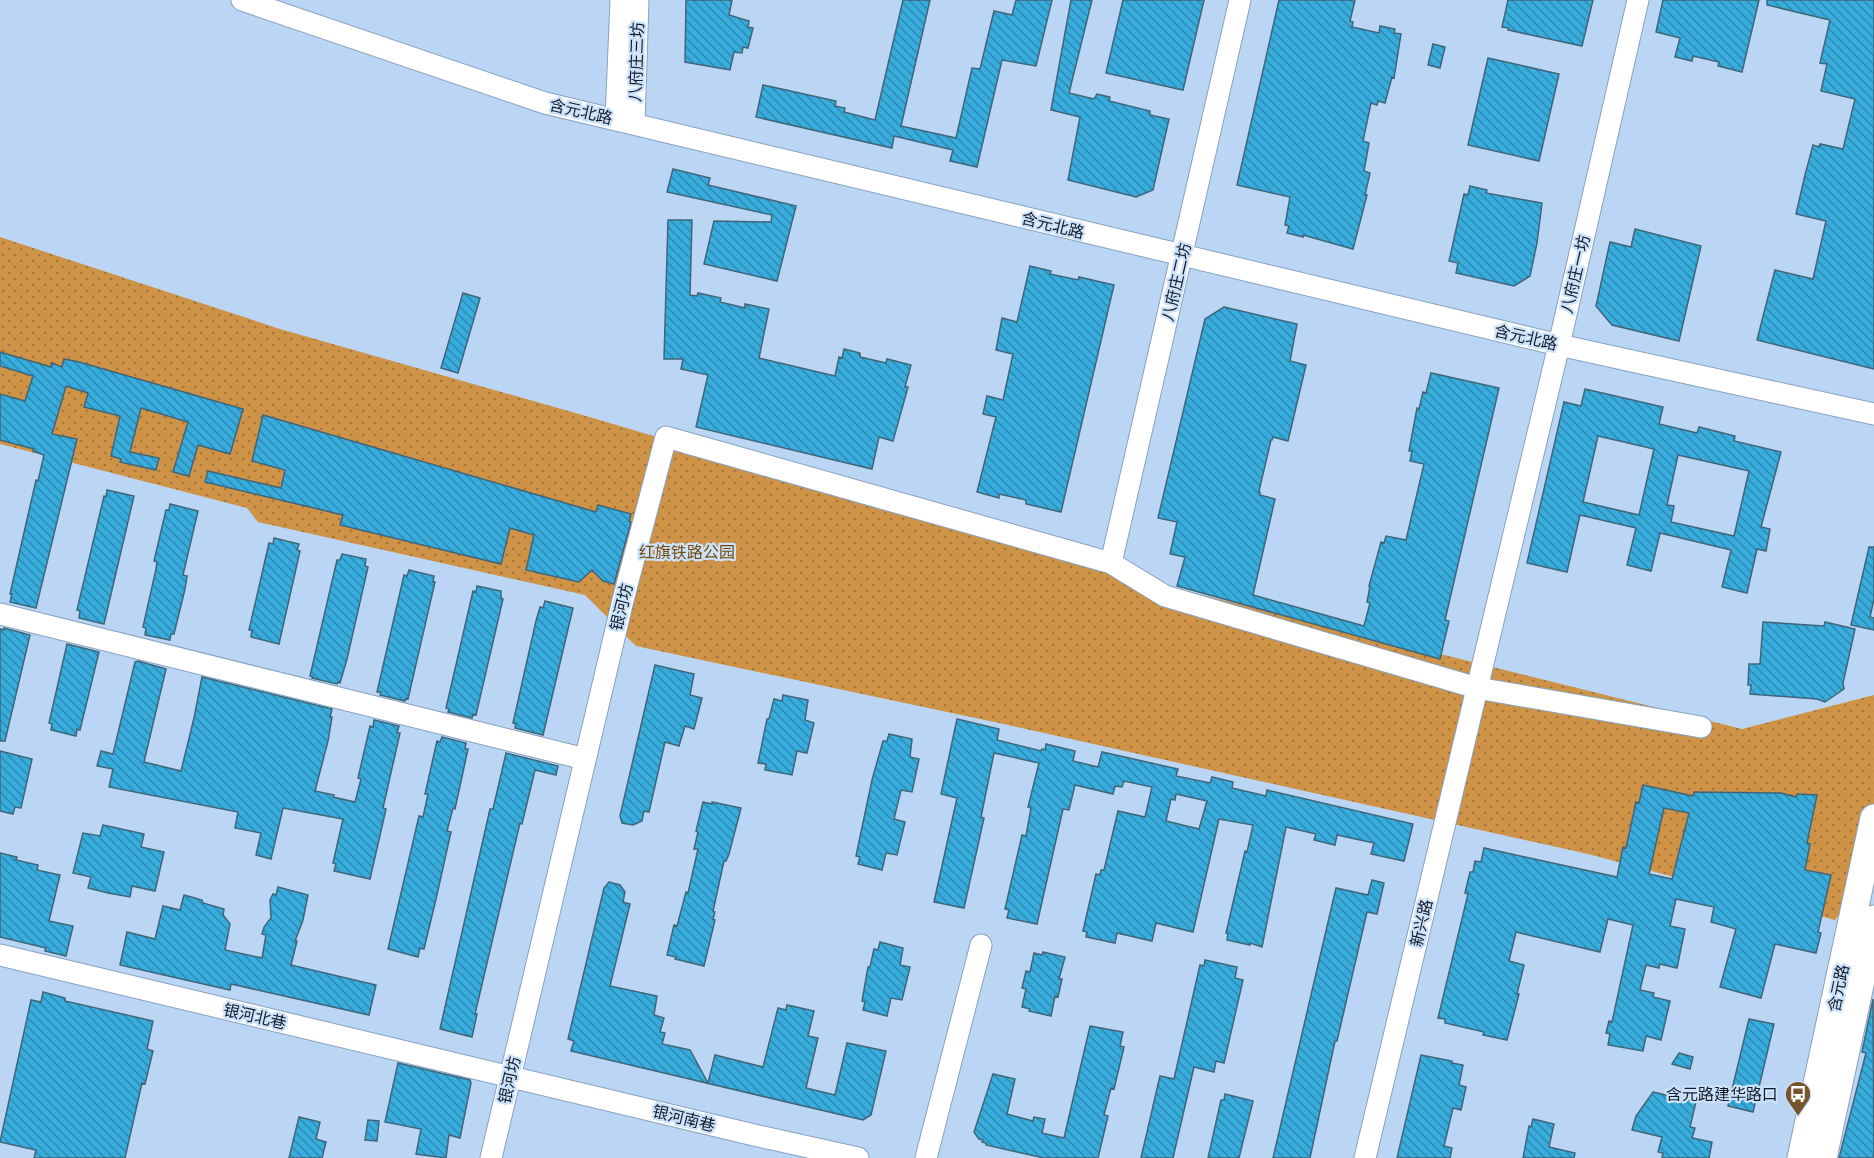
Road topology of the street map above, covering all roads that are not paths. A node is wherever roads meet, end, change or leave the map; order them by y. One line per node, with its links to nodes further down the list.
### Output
1 (242, 0): 6 (street, 含元北路)
2 (621, 0): 6 (street, 八府庄三坊)
3 (638, 0): 6 (street, 八府庄三坊)
4 (1240, 0): 7 (street, 八府庄二坊)
5 (1638, 0): 8 (street, 八府庄一坊)
6 (625, 121): 7 (street, 含元北路)
7 (1182, 256): 8 (street, 含元北路); 10 (street, 八府庄二坊)
8 (1559, 345): 9 (street, 含元北路); 12 (street, 八府庄一坊)
9 (1874, 414)
10 (1111, 563): 12 (street); 14 (street, 银河坊)
11 (0, 614): 14 (street)
12 (1478, 688): 13 (street); 24 (street, 新兴路)
13 (1701, 727)
14 (585, 759): 20 (street, 银河坊)
15 (1874, 818): 19 (main road, 含元路)
16 (1874, 920): 19 (main road, 含元路)
17 (981, 945): 23 (street)
18 (0, 956): 20 (street, 银河北巷)
19 (1857, 990): 25 (main road, 含元路); 26 (main road, 含元路)
20 (510, 1076): 21 (street, 银河坊); 22 (street, 银河南巷)
21 (491, 1158)
22 (858, 1158)
23 (926, 1158)
24 (1365, 1158)
25 (1801, 1158)
26 (1823, 1158)

